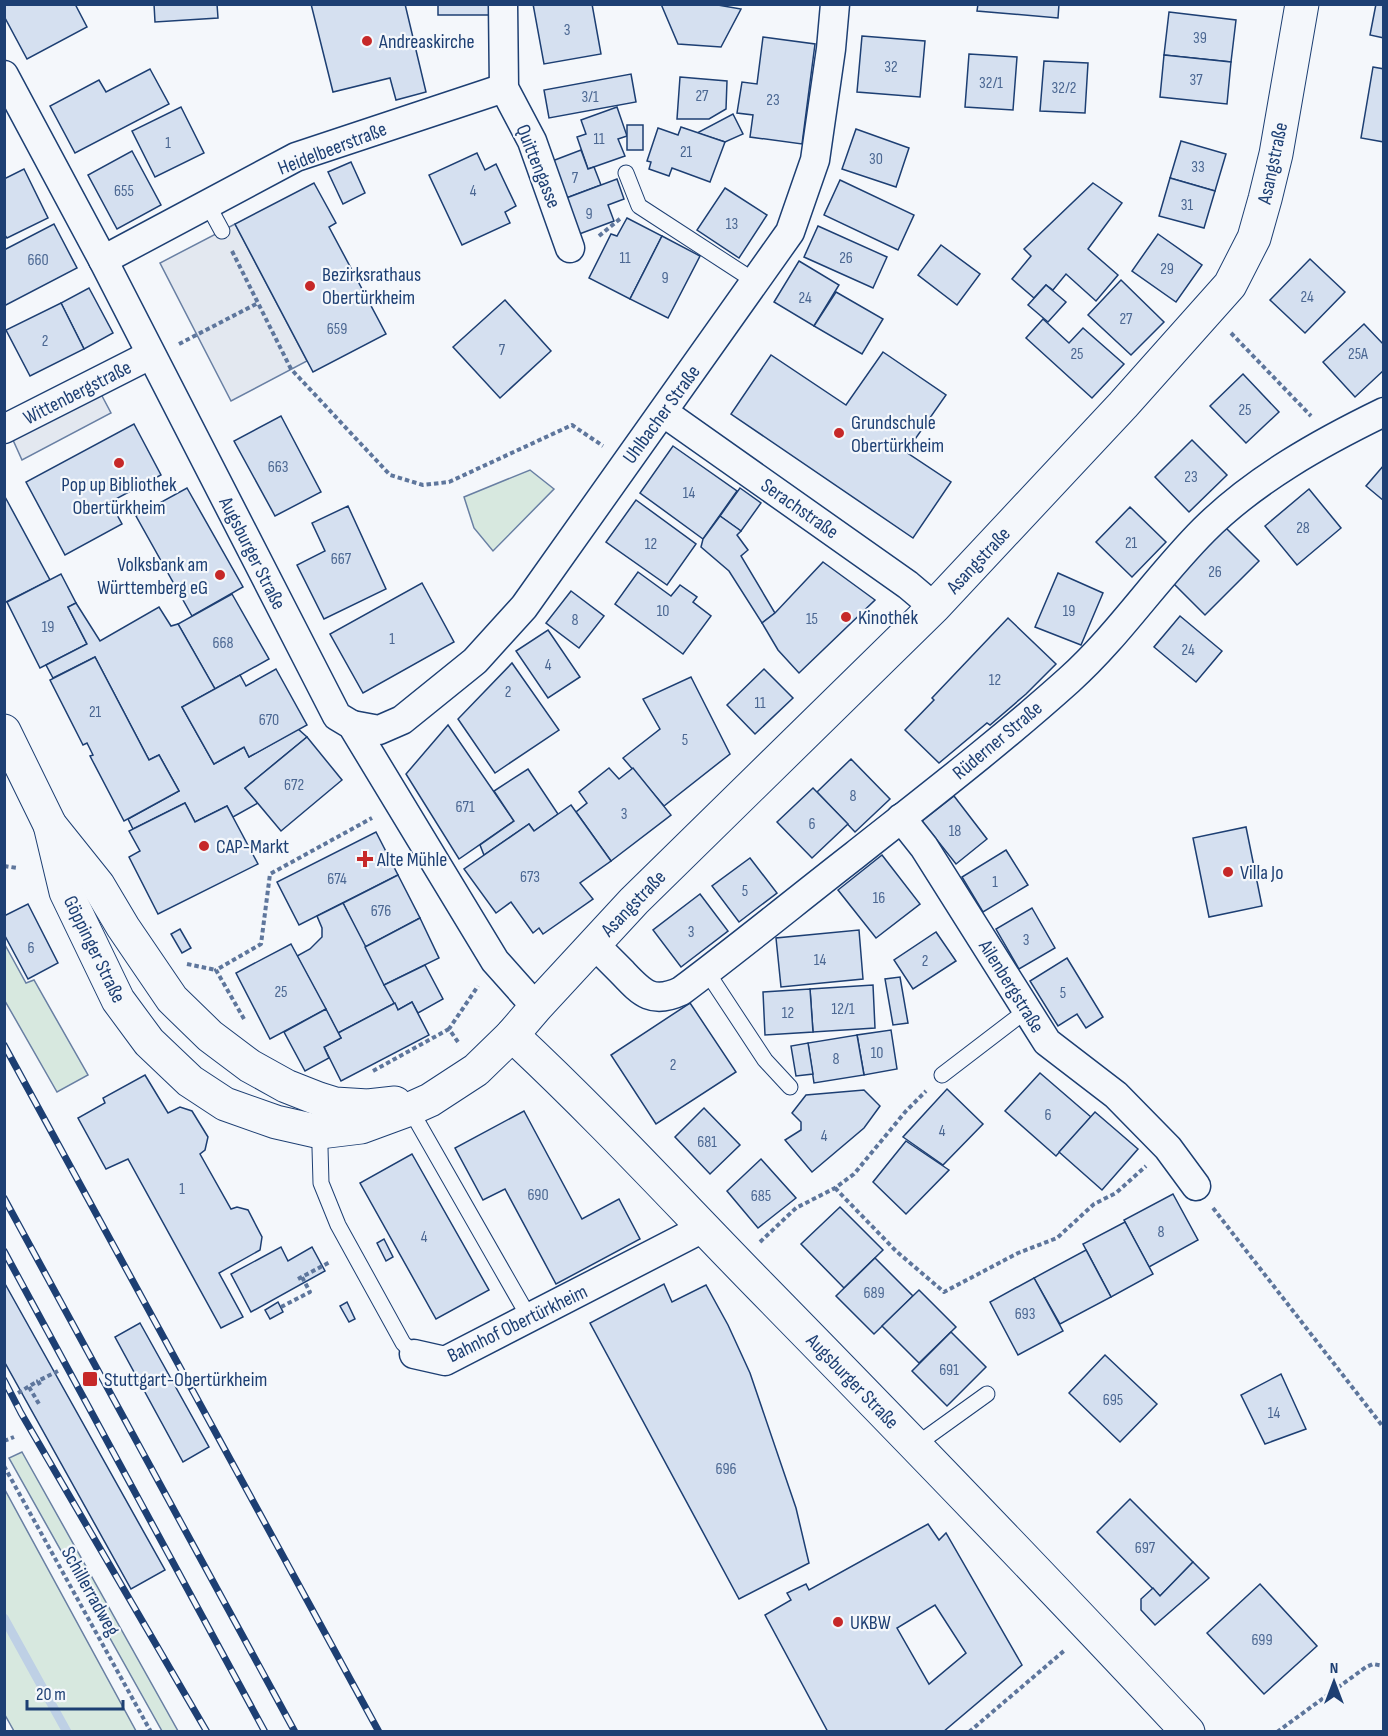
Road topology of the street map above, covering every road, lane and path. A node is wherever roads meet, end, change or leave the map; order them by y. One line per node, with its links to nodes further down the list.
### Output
1 (502, 4): 5 (street, Quittengasse)
2 (835, 4): 12 (street, Uhlbacher Straße)
3 (1302, 4): 14 (street, Asangstraße)
4 (4, 75): 11 (street, Augsburger Straße)
5 (504, 88): 7 (street, Heidelbeerstraße); 10 (street, Quittengasse)
6 (626, 173): 8 (lane)
7 (208, 205): 9 (lane); 11 (street, Heidelbeerstraße)
8 (639, 206): 10 (path); 12 (lane)
9 (222, 231): 13 (path)
10 (570, 248)
11 (103, 260): 16 (street, Augsburger Straße)
12 (756, 282): 17 (street, Uhlbacher Straße)
13 (258, 303): 15 (path); 21 (path)
14 (1208, 310): 20 (path); 22 (street, Asangstraße)
15 (178, 345)
16 (150, 355): 19 (street, Wittenbergstraße); 23 (street, Augsburger Straße)
17 (663, 412): 21 (street, Uhlbacher Straße); 22 (street, Serachstraße)
18 (1383, 412): 20 (street, Rüderner Straße)
19 (4, 429)
20 (1332, 438): 26 (street, Rüderner Straße)
21 (626, 462): 23 (street, Uhlbacher Straße)
22 (934, 607): 30 (street, Asangstraße)
23 (352, 725): 25 (street, Augsburger Straße)
24 (4, 731): 27 (street, Göppinger Straße)
25 (399, 804): 31 (street, Augsburger Straße); 33 (path)
26 (901, 818): 34 (street, Rüderner Straße); 36 (street, Ailenbergstraße)
27 (50, 825): 45 (street, Göppinger Straße); 45 (street, Göppinger Straße)
28 (4, 866): 29 (path)
29 (17, 868)
30 (594, 944): 34 (street, Rüderner Straße); 35 (street, Asangstraße)
31 (495, 961): 35 (street, Augsburger Straße); 38 (path)
32 (182, 963): 33 (path)
33 (216, 970): 37 (path)
34 (707, 972): 43 (lane)
35 (536, 1007): 39 (street, Asangstraße)
36 (1027, 1010): 42 (lane); 46 (street, Ailenbergstraße)
37 (244, 1019)
38 (449, 1029): 40 (path); 41 (path)
39 (512, 1035): 40 (street, Göppinger Straße); 49 (street, Augsburger Straße)
40 (476, 1070): 44 (street, Göppinger Straße)
41 (369, 1073)
42 (942, 1075): 48 (path)
43 (790, 1087)
44 (420, 1104): 45 (street, Göppinger Straße); 53 (lane)
45 (328, 1118): 50 (lane, Bahnhof Obertürkheim)
46 (1167, 1148): 47 (street, Ailenbergstraße); 48 (path)
47 (1196, 1186): 60 (path)
48 (835, 1188): 51 (path)
49 (705, 1227): 51 (street, Augsburger Straße); 53 (street, Bahnhof Obertürkheim)
50 (352, 1250): 52 (path); 54 (lane, Bahnhof Obertürkheim)
51 (738, 1263): 63 (street, Augsburger Straße)
52 (281, 1307)
53 (530, 1318): 54 (street, Bahnhof Obertürkheim)
54 (414, 1354)
55 (58, 1371): 56 (path)
56 (29, 1387): 57 (path); 59 (path)
57 (18, 1393)
58 (987, 1394): 63 (lane)
59 (39, 1404)
60 (1383, 1428)
61 (14, 1437): 62 (path)
62 (4, 1441)
63 (916, 1445): 65 (street, Augsburger Straße)
64 (4, 1466): 67 (path, Schillerradweg)
65 (1090, 1627): 68 (path); 69 (street, Augsburger Straße)
66 (1383, 1666): 70 (path)
67 (151, 1731)
68 (969, 1731)
69 (1188, 1731)
70 (1277, 1731)

